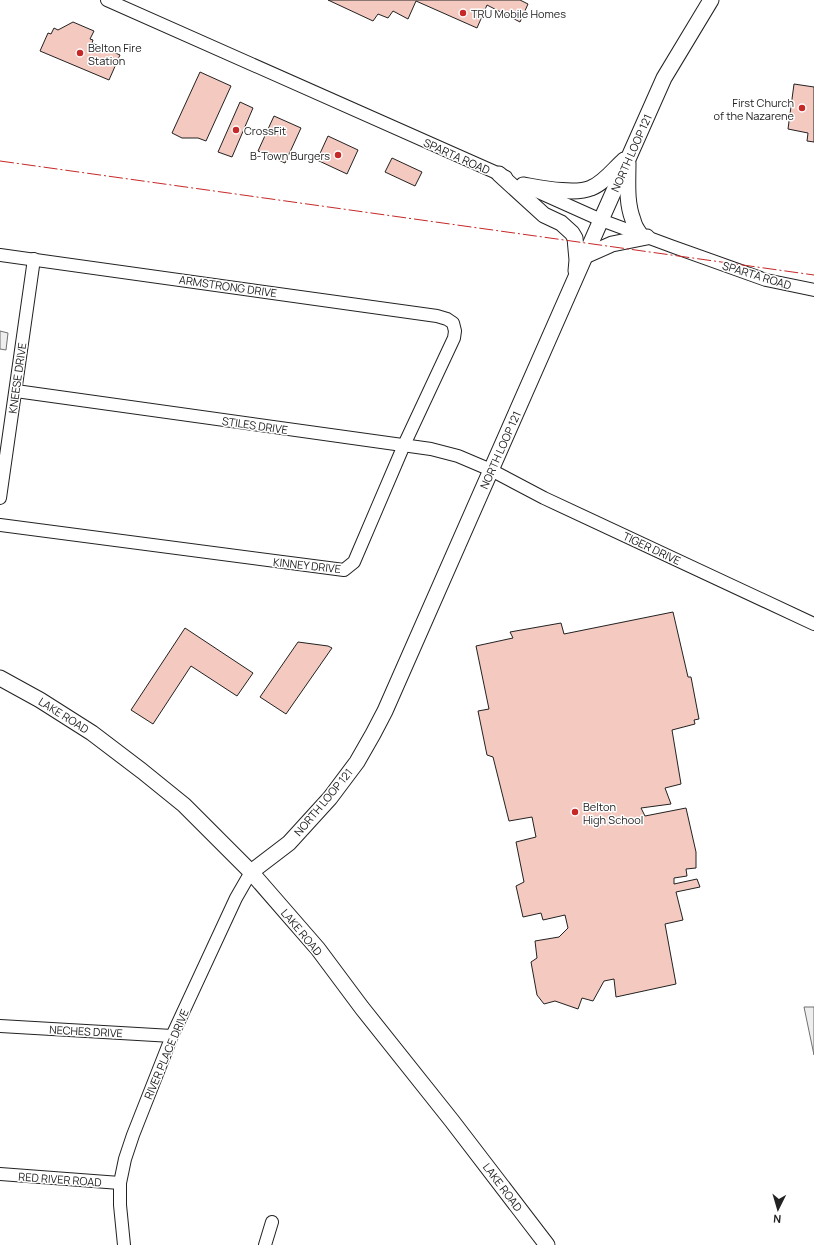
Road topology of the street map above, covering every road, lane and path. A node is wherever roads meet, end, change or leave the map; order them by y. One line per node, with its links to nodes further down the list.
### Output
1 (107, 0): 4 (street, SPARTA ROAD)
2 (711, 0): 3 (main road, NORTH LOOP 121)
3 (630, 155): 5 (main road); 6 (main road, NORTH LOOP 121); 7 (main road)
4 (499, 174): 5 (street, SPARTA ROAD); 11 (main road)
5 (523, 185): 6 (street, SPARTA ROAD)
6 (600, 220): 7 (street, SPARTA ROAD); 9 (main road, NORTH LOOP 121)
7 (644, 236): 9 (main road); 12 (street, SPARTA ROAD)
8 (0, 255): 10 (street, ARMSTRONG DRIVE)
9 (585, 256): 11 (main road, NORTH LOOP 121)
10 (34, 259): 13 (street, ARMSTRONG DRIVE); 14 (street, KNEESE DRIVE)
11 (575, 279): 16 (main road, NORTH LOOP 121)
12 (814, 290)
13 (453, 323): 15 (street, KINNEY DRIVE)
14 (16, 392): 15 (street, STILES DRIVE); 17 (street, KNEESE DRIVE)
15 (404, 445): 16 (street, STILES DRIVE); 18 (street, KINNEY DRIVE)
16 (491, 470): 19 (street, TIGER DRIVE); 21 (main road, NORTH LOOP 121)
17 (0, 498)
18 (0, 525)
19 (814, 624)
20 (0, 678): 21 (main road, LAKE ROAD)
21 (251, 872): 23 (street, RIVER PLACE DRIVE); 29 (main road, LAKE ROAD)
22 (0, 1026): 23 (street, NECHES DRIVE)
23 (172, 1036): 25 (street, RIVER PLACE DRIVE)
24 (0, 1174): 25 (street, RED RIVER ROAD)
25 (120, 1183): 27 (street, RIVER PLACE DRIVE)
26 (272, 1222): 28 (street)
27 (124, 1245)
28 (265, 1245)
29 (547, 1245)

